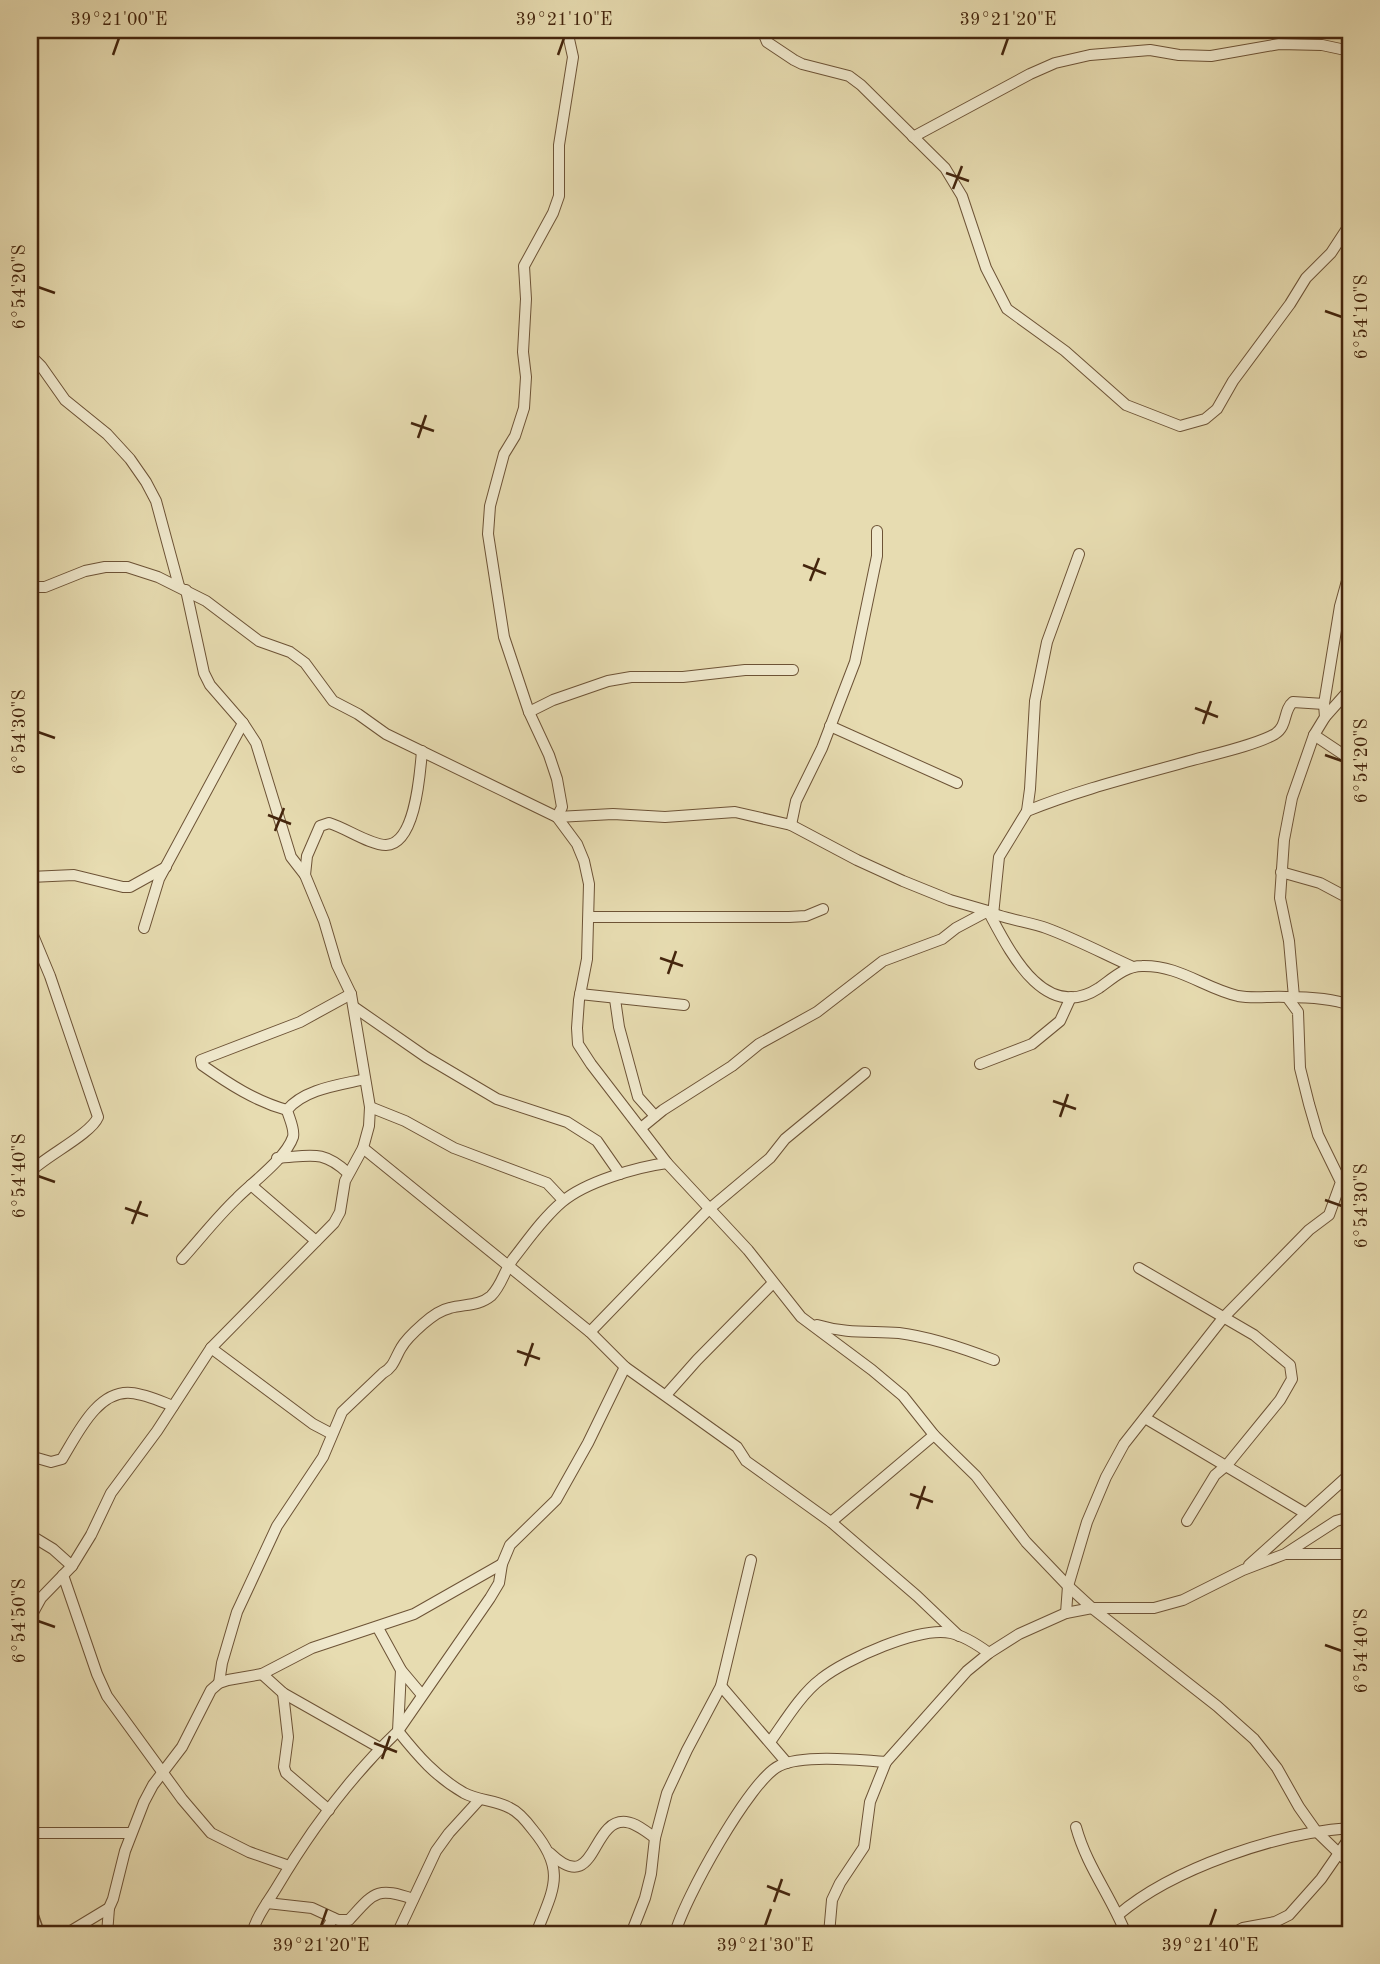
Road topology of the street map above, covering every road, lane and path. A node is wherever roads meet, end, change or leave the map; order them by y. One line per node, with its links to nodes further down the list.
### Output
1 (567, 30): 15 (street)
2 (762, 30): 4 (street)
3 (1350, 51): 4 (street)
4 (913, 137): 5 (street)
5 (1350, 224)
6 (30, 355): 11 (street)
7 (877, 531): 18 (street)
8 (1079, 554): 23 (street)
9 (1350, 570): 14 (street)
10 (30, 587): 11 (street)
11 (183, 588): 17 (street); 20 (street)
12 (793, 670): 15 (street)
13 (1350, 689): 16 (street)
14 (1324, 704): 16 (street); 23 (street)
15 (529, 712): 24 (street)
16 (1325, 717): 19 (street)
17 (243, 723): 26 (street); 28 (street)
18 (830, 726): 22 (street); 25 (street)
19 (1314, 735): 21 (street); 27 (street)
20 (422, 751): 24 (street); 28 (street)
21 (1350, 759)
22 (957, 783)
23 (1027, 811): 32 (street)
24 (558, 817): 25 (street); 33 (street)
25 (791, 825): 32 (street)
26 (166, 867): 29 (street); 35 (street)
27 (1281, 872): 30 (street); 40 (street)
28 (304, 875): 37 (street)
29 (30, 877)
30 (1350, 899)
31 (823, 909): 33 (street)
32 (990, 913): 36 (street); 39 (street); 50 (street)
33 (589, 916): 38 (street)
34 (30, 928): 55 (street)
35 (144, 928)
36 (1133, 967): 39 (street); 40 (street)
37 (351, 994): 44 (street); 49 (street)
38 (580, 994): 41 (street); 51 (street)
39 (1071, 997): 45 (street)
40 (1293, 997): 43 (street); 58 (street)
41 (615, 999): 42 (street); 50 (street)
42 (684, 1005)
43 (1350, 1005)
44 (354, 1007): 47 (street); 57 (street)
45 (980, 1064)
46 (864, 1073): 61 (street)
47 (365, 1079): 48 (street); 49 (street)
48 (370, 1107): 52 (street); 60 (street)
49 (287, 1111): 53 (street)
50 (655, 1116): 51 (street)
51 (641, 1128): 54 (street)
52 (363, 1148): 56 (street); 64 (street)
53 (277, 1158): 56 (street); 59 (street)
54 (667, 1163): 57 (street); 61 (street)
55 (30, 1172)
56 (348, 1173): 62 (street)
57 (620, 1174): 60 (street)
58 (1346, 1183): 67 (street)
59 (251, 1185): 62 (street); 63 (street)
60 (564, 1200): 64 (street)
61 (708, 1210): 66 (street); 69 (street)
62 (316, 1241): 70 (street)
63 (181, 1259)
64 (509, 1264): 69 (street); 76 (street)
65 (1139, 1268): 67 (street)
66 (773, 1283): 68 (street); 73 (street)
67 (1223, 1318): 75 (street); 79 (street)
68 (813, 1324): 71 (street); 77 (street)
69 (590, 1332): 72 (street)
70 (211, 1348): 74 (street); 76 (street)
71 (994, 1360)
72 (625, 1367): 73 (street); 89 (street)
73 (666, 1395): 84 (street)
74 (173, 1406): 78 (street); 90 (street)
75 (1145, 1418): 79 (street); 93 (street)
76 (332, 1434): 102 (street)
77 (934, 1435): 84 (street); 93 (street)
78 (30, 1456)
79 (1227, 1465): 81 (street); 83 (street)
80 (1350, 1474): 81 (street)
81 (1306, 1513): 91 (street)
82 (1350, 1517): 86 (street)
83 (1186, 1521)
84 (831, 1522): 98 (street)
85 (30, 1535): 90 (street)
86 (1285, 1554): 87 (street); 91 (street)
87 (1350, 1554)
88 (751, 1560): 103 (street)
89 (502, 1564): 97 (street); 105 (street)
90 (72, 1566): 92 (street)
91 (1243, 1570): 94 (street)
92 (63, 1575): 96 (street); 111 (street)
93 (1068, 1586): 94 (street); 95 (street)
94 (1092, 1608): 95 (street); 116 (street)
95 (1066, 1613): 99 (street)
96 (30, 1618)
97 (378, 1628): 100 (street); 101 (street)
98 (959, 1636): 99 (street); 107 (street)
99 (989, 1653): 109 (street)
100 (401, 1670): 105 (street); 106 (street)
101 (262, 1674): 102 (street); 104 (street)
102 (219, 1683): 111 (street)
103 (721, 1686): 107 (street); 120 (street)
104 (283, 1693): 108 (street); 113 (street)
105 (422, 1695): 106 (street)
106 (398, 1731): 108 (street); 112 (street)
107 (771, 1742): 110 (street)
108 (380, 1748): 113 (street)
109 (886, 1762): 110 (street); 140 (street)
110 (787, 1763): 139 (street)
111 (164, 1772): 118 (street); 124 (street)
112 (480, 1800): 121 (street); 125 (street)
113 (329, 1810): 124 (street)
114 (1076, 1827): 129 (street)
115 (1350, 1828): 116 (street)
116 (1316, 1831): 122 (street); 129 (street)
117 (30, 1833): 118 (street)
118 (130, 1833): 127 (street)
119 (1350, 1837): 122 (street)
120 (655, 1838): 121 (street); 138 (street)
121 (549, 1852): 137 (street)
122 (1338, 1854): 123 (street); 142 (street)
123 (1350, 1864)
124 (289, 1866): 126 (street)
125 (412, 1899): 130 (street); 136 (street)
126 (267, 1903): 130 (street); 134 (street)
127 (109, 1908): 132 (street); 133 (street)
128 (30, 1911): 131 (street)
129 (1118, 1915): 141 (street)
130 (333, 1918): 135 (street)
131 (38, 1934)
132 (66, 1934)
133 (107, 1934)
134 (252, 1934)
135 (324, 1934)
136 (397, 1934)
137 (536, 1934)
138 (631, 1934)
139 (675, 1934)
140 (830, 1934)
141 (1126, 1934)
142 (1232, 1934)

